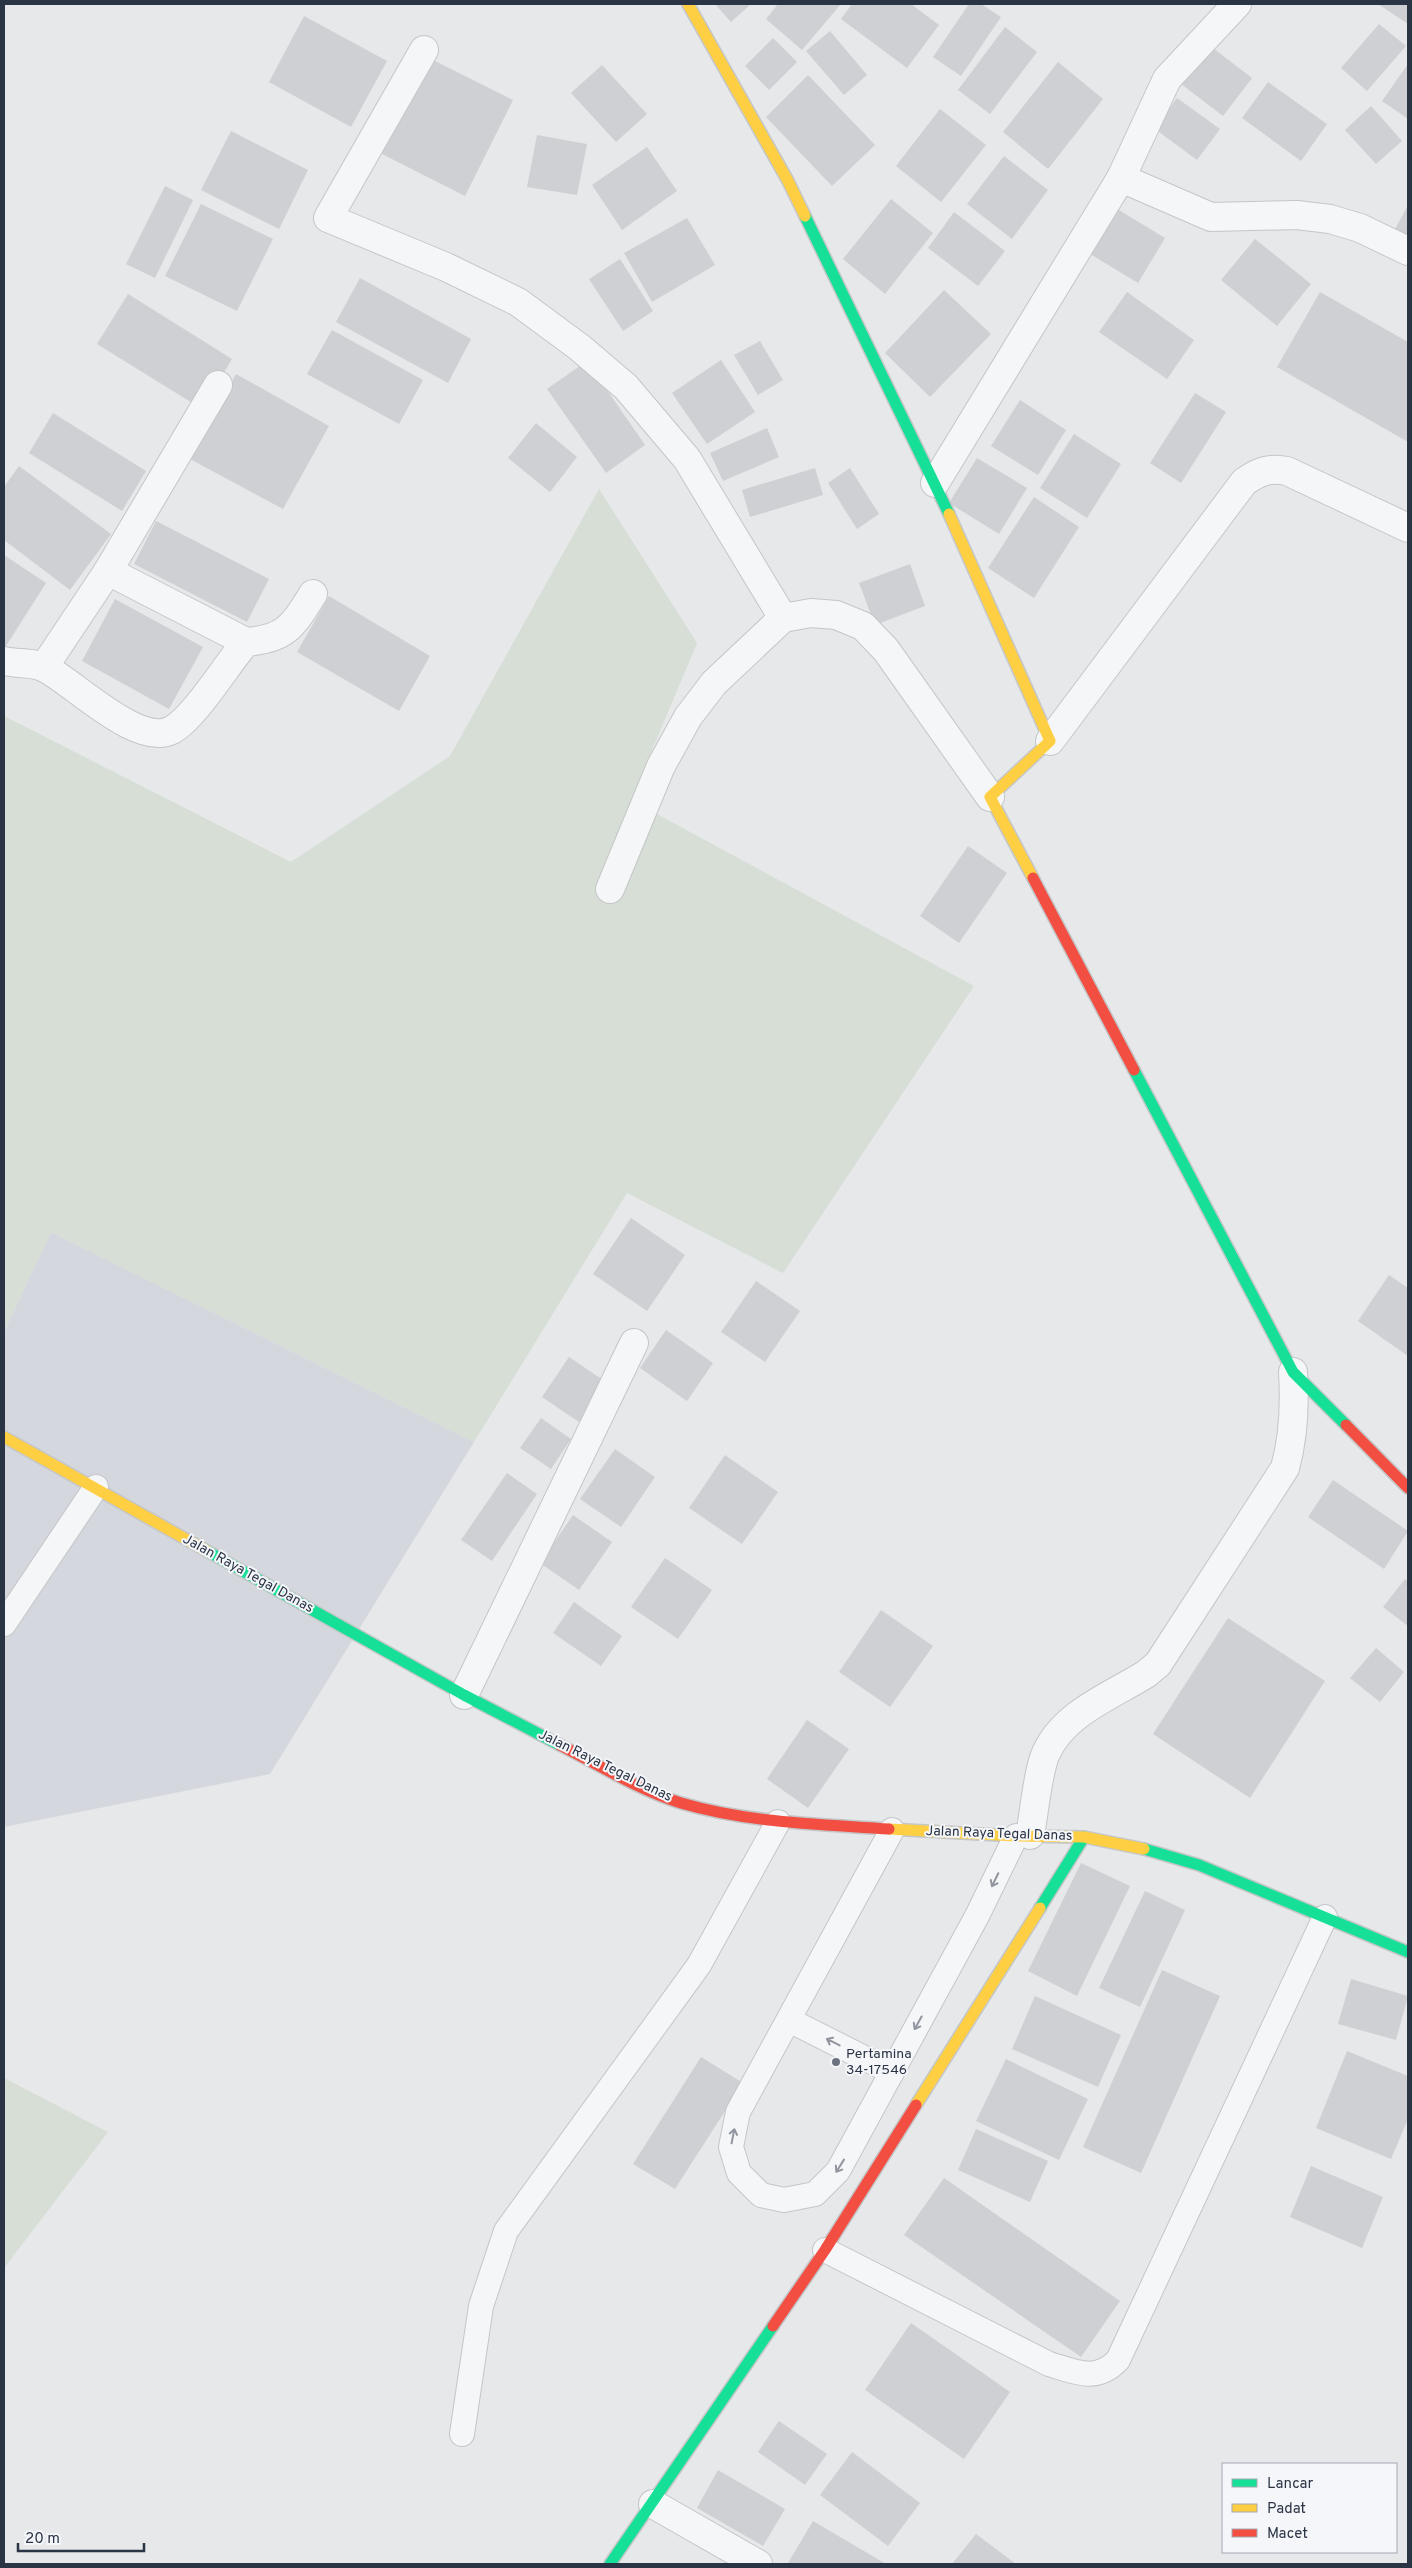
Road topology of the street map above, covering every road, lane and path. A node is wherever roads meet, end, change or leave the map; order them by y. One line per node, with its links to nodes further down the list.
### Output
1 (688, 4): 7 (street)
2 (1237, 4): 4 (street)
3 (424, 50): 11 (street)
4 (1121, 178): 5 (street); 7 (street)
5 (1408, 252)
6 (218, 386): 9 (street)
7 (935, 483): 15 (street)
8 (1408, 528): 15 (street)
9 (108, 571): 12 (street); 14 (street)
10 (313, 594): 12 (street)
11 (783, 618): 16 (street); 17 (street)
12 (246, 642): 14 (street)
13 (4, 661): 14 (street)
14 (44, 667)
15 (1050, 740): 16 (street)
16 (998, 790): 19 (street)
17 (610, 889)
18 (634, 1343): 24 (street)
19 (1293, 1372): 22 (street); 27 (street)
20 (4, 1437): 21 (street, Jalan Raya Tegal Danas)
21 (96, 1488): 23 (lane); 24 (street, Jalan Raya Tegal Danas)
22 (1408, 1488)
23 (4, 1624)
24 (464, 1695): 25 (street, Jalan Raya Tegal Danas)
25 (778, 1822): 26 (street, Jalan Raya Tegal Danas); 34 (lane)
26 (892, 1830): 27 (street, Jalan Raya Tegal Danas); 31 (lane)
27 (1023, 1836): 28 (street, Jalan Raya Tegal Danas); 32 (lane, one-way to 32)
28 (1084, 1837): 29 (street, Jalan Raya Tegal Danas); 33 (street)
29 (1325, 1917): 30 (street, Jalan Raya Tegal Danas); 33 (lane)
30 (1408, 1952)
31 (789, 2020): 32 (lane, one-way to 31); 32 (lane, one-way to 31)
32 (892, 2072)
33 (825, 2250): 35 (street)
34 (462, 2434)
35 (653, 2504): 36 (street); 37 (street)
36 (610, 2564)
37 (758, 2564)

